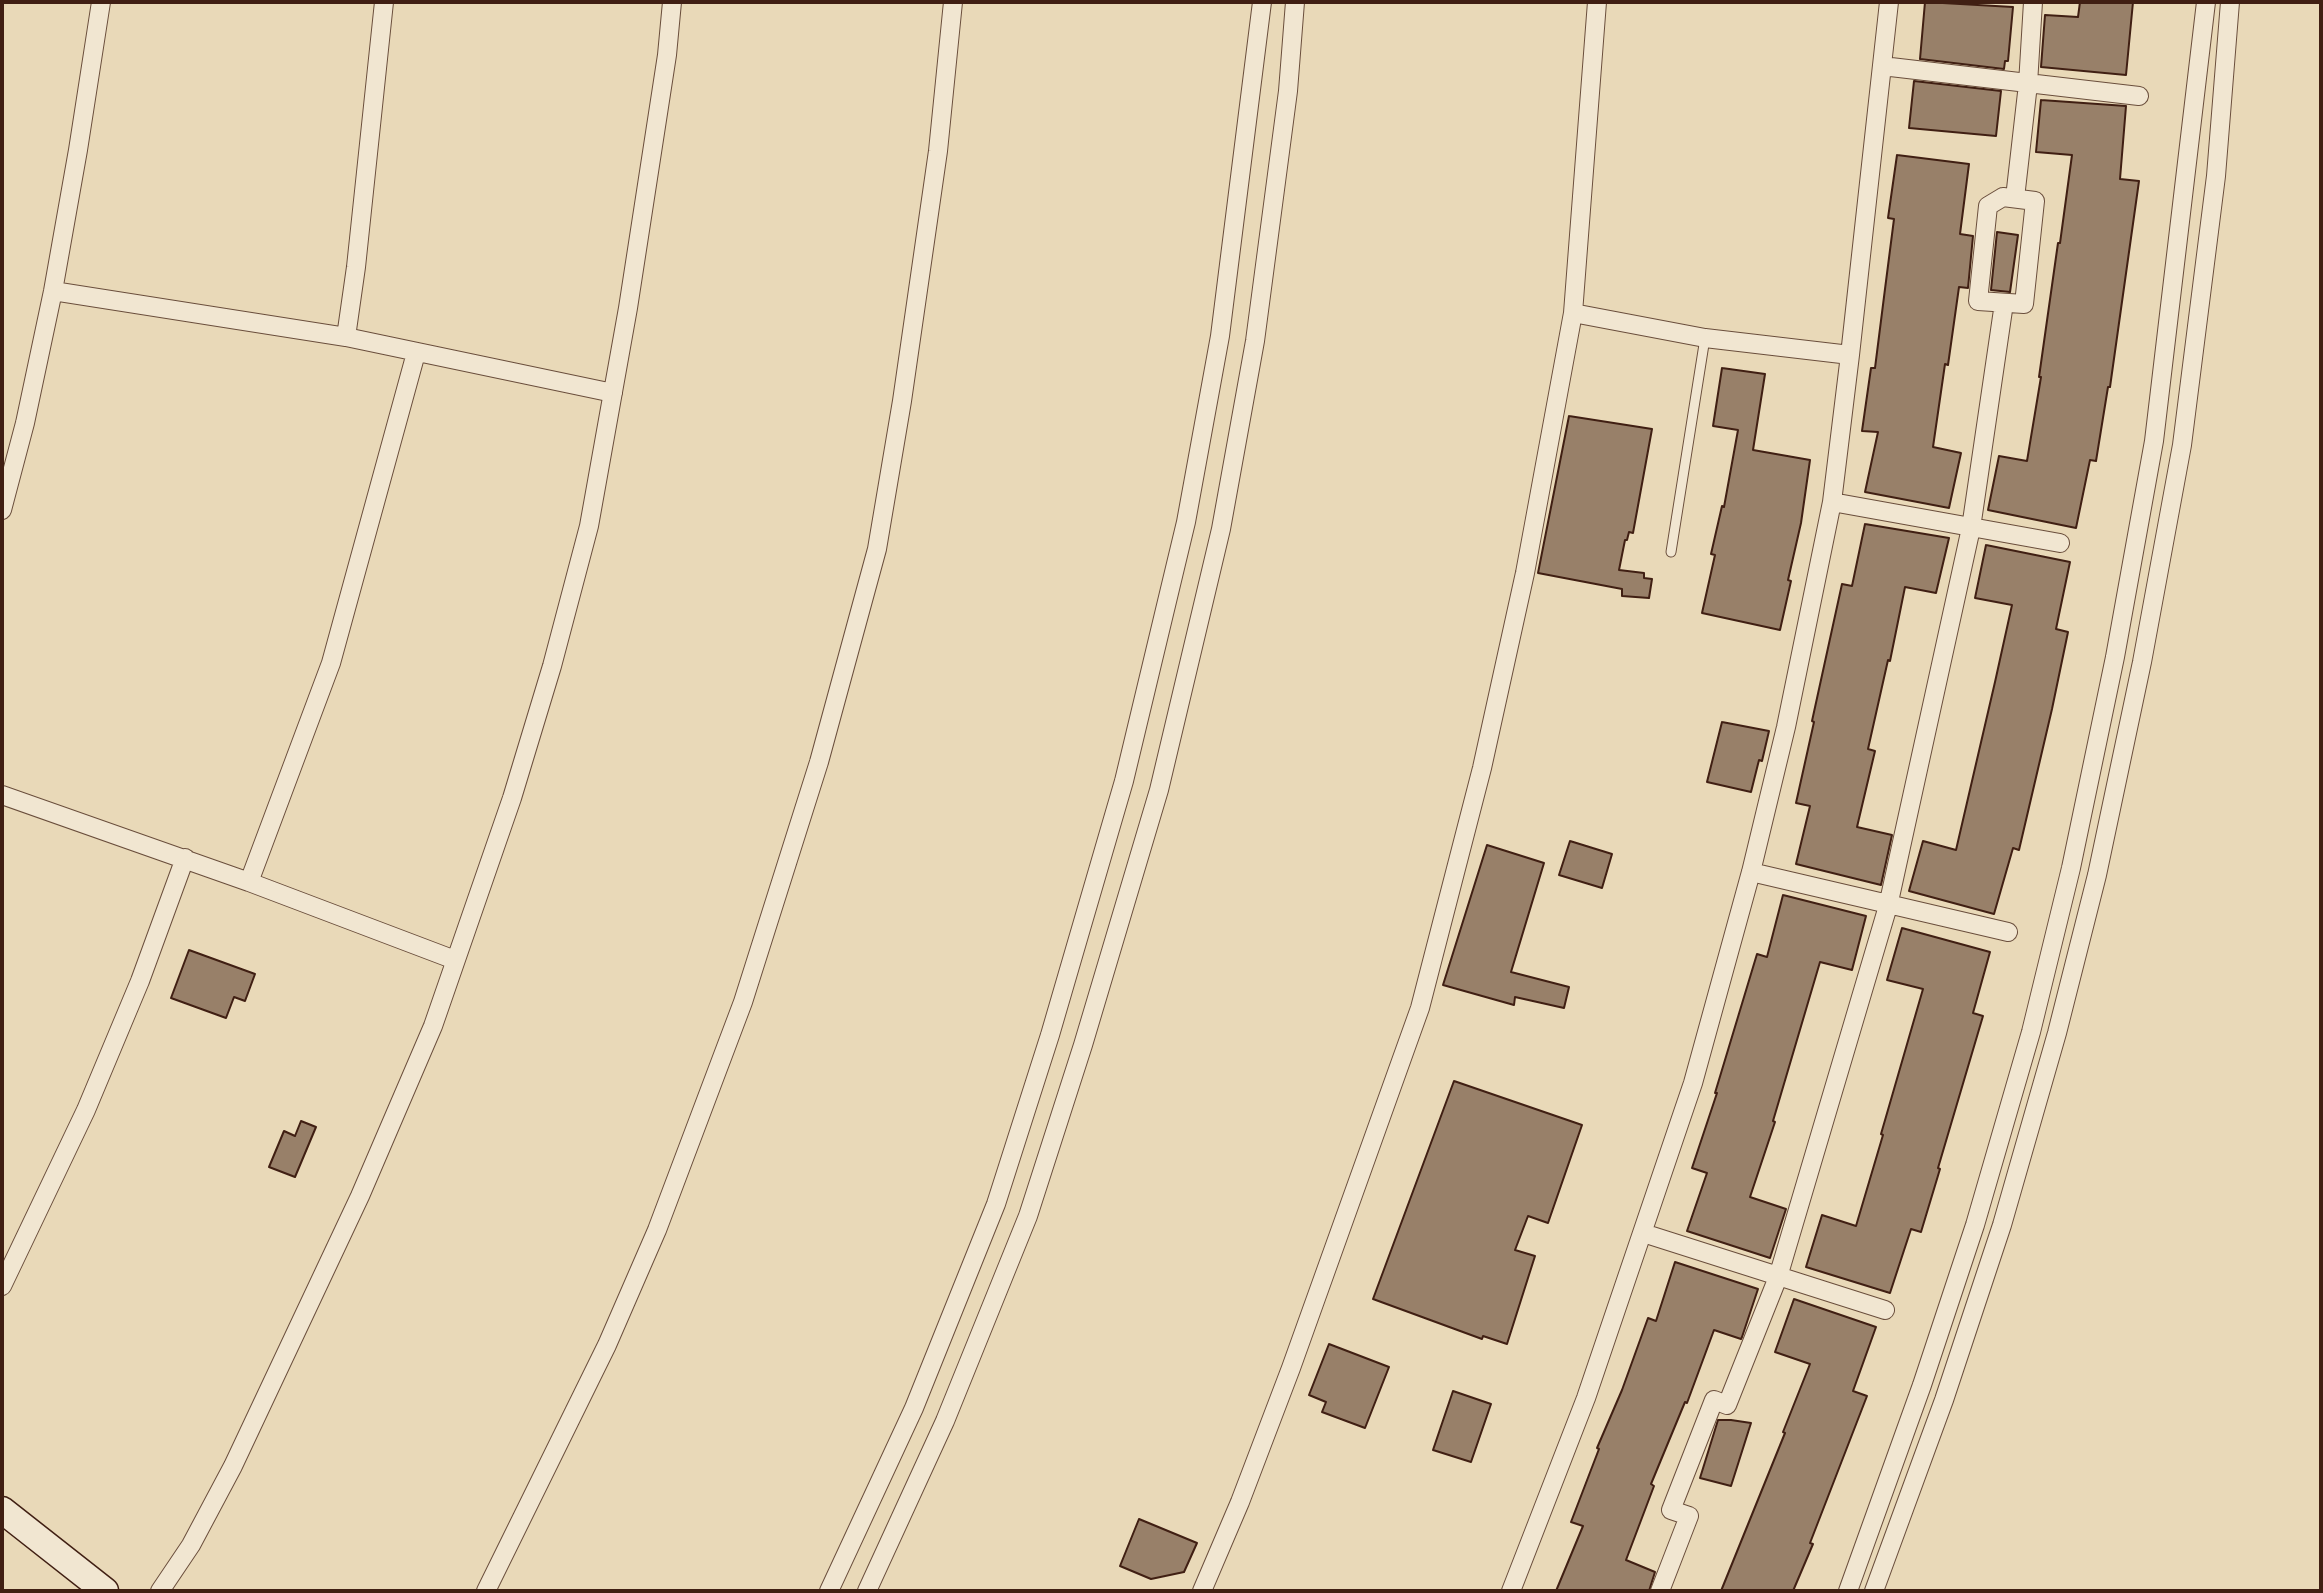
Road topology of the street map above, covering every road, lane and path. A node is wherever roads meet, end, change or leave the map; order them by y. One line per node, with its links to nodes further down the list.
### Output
1 (101, 2): 18 (street)
2 (384, 2): 21 (street)
3 (672, 2): 25 (street)
4 (953, 2): 46 (street)
5 (1262, 2): 47 (street)
6 (1295, 2): 48 (street)
7 (1597, 2): 20 (street)
8 (1889, 2): 12 (street)
9 (2033, 2): 13 (street)
10 (2206, 2): 15 (street)
11 (2230, 2): 16 (street)
12 (1882, 66): 13 (street); 24 (street)
13 (2028, 84): 14 (street); 17 (street)
14 (2140, 96)
15 (2188, 174): 16 (street); 51 (street)
16 (2216, 176): 52 (street)
17 (2015, 198): 19 (street); 19 (street)
18 (53, 290): 21 (street); 27 (street)
19 (2004, 303): 28 (street)
20 (1573, 313): 22 (street); 49 (street)
21 (346, 337): 23 (street)
22 (1705, 338): 24 (street); 30 (lane)
23 (416, 353): 25 (street); 34 (street)
24 (1850, 355): 26 (street)
25 (613, 393): 37 (street)
26 (1832, 502): 28 (street); 33 (street)
27 (2, 510)
28 (1972, 528): 29 (street); 35 (street)
29 (2060, 543)
30 (1671, 552)
31 (2, 794): 32 (street)
32 (185, 858): 34 (street); 40 (street)
33 (1751, 872): 35 (street); 38 (street)
34 (249, 882): 37 (street)
35 (1888, 906): 36 (street); 39 (street)
36 (2008, 932)
37 (455, 960): 45 (street)
38 (1643, 1233): 39 (street); 43 (street)
39 (1778, 1277): 41 (street); 50 (street)
40 (2, 1286)
41 (1885, 1310)
42 (2, 1510): 44 (street)
43 (1516, 1590)
44 (105, 1591)
45 (160, 1591)
46 (486, 1591)
47 (829, 1591)
48 (867, 1591)
49 (1202, 1591)
50 (1660, 1591)
51 (1848, 1591)
52 (1874, 1591)

